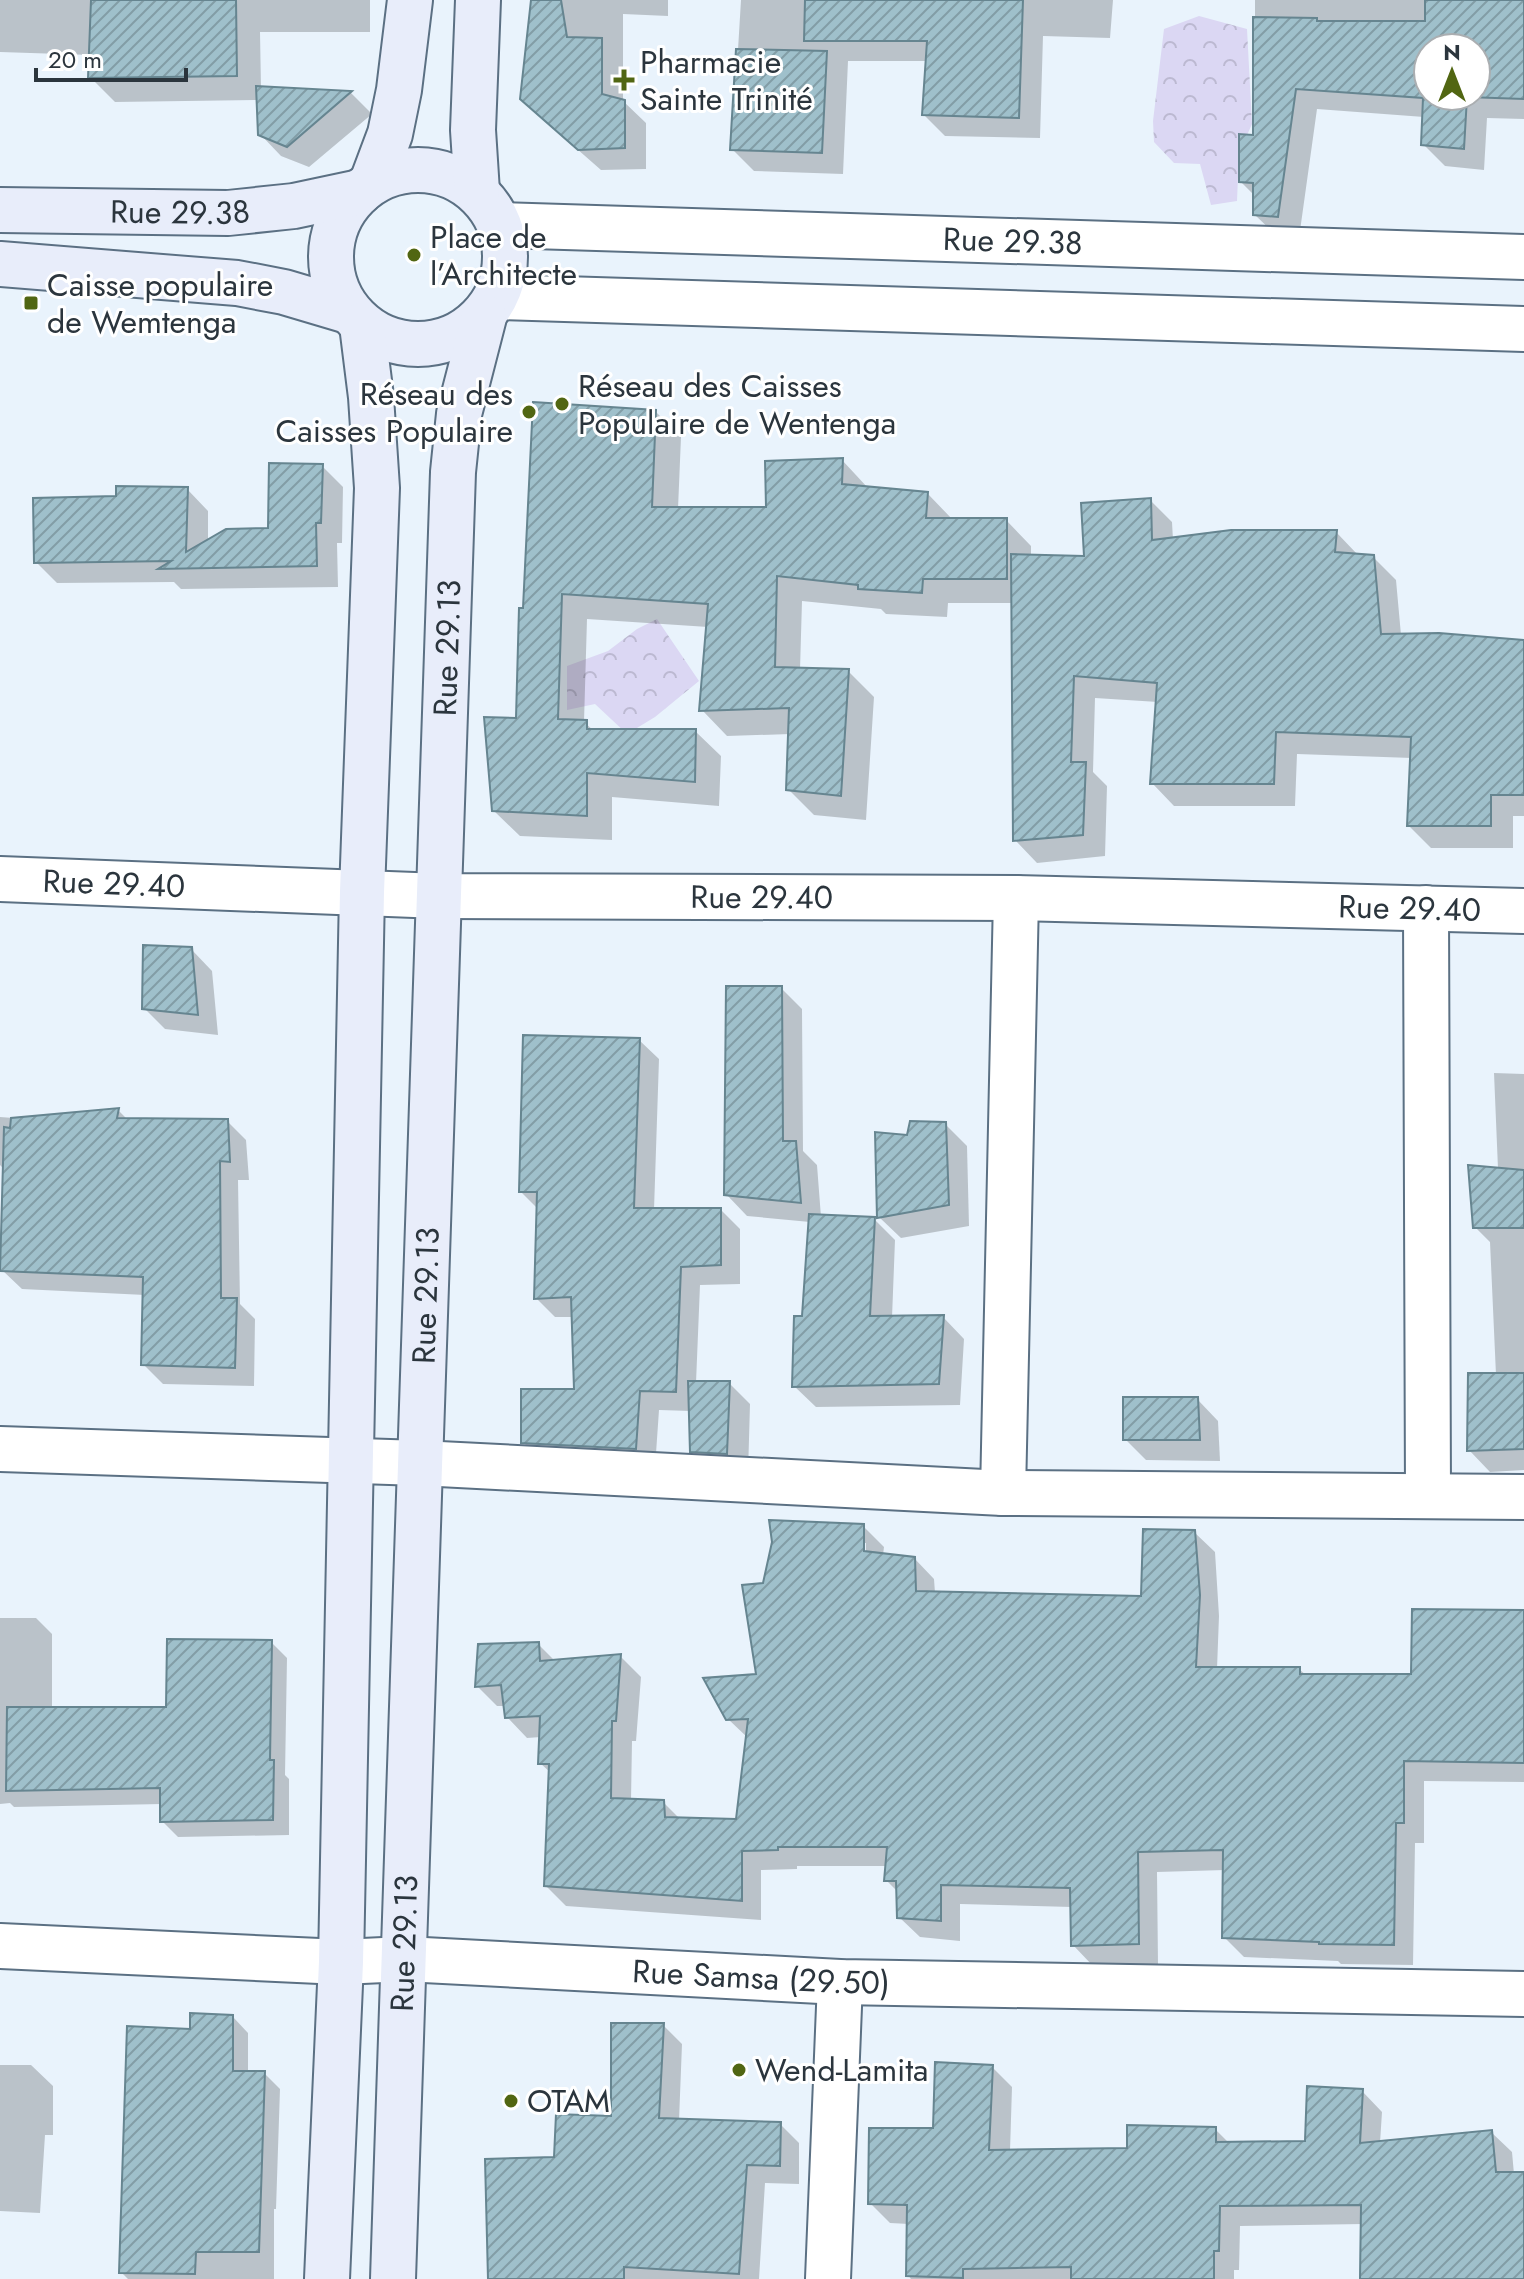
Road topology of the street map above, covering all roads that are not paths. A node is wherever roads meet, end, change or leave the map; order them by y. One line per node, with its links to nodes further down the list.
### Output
1 (410, 0): 3 (main road)
2 (478, 0): 4 (main road)
3 (366, 187): 4 (main road); 5 (main road, Rue 29.38); 9 (main road)
4 (489, 208): 6 (street, Rue 29.38); 8 (main road)
5 (0, 210)
6 (1524, 257)
7 (0, 264): 9 (main road, Rue 29.38)
8 (490, 307): 9 (main road); 10 (street); 13 (main road, Rue 29.13)
9 (355, 318): 12 (main road, Rue 29.13)
10 (1524, 329)
11 (0, 879): 12 (street, Rue 29.40)
12 (362, 892): 13 (street, Rue 29.40); 18 (main road, Rue 29.13)
13 (440, 896): 14 (street, Rue 29.40); 19 (main road, Rue 29.13)
14 (1016, 898): 15 (street, Rue 29.40); 20 (street)
15 (1426, 908): 16 (street, Rue 29.40); 21 (street)
16 (1524, 911)
17 (0, 1449): 18 (street)
18 (352, 1462): 19 (street); 25 (main road, Rue 29.13)
19 (420, 1463): 20 (street); 24 (main road, Rue 29.13)
20 (1003, 1493): 21 (street)
21 (1428, 1496): 22 (street)
22 (1524, 1497)
23 (0, 1946): 25 (street, Rue Samsa (29.50))
24 (405, 1959): 25 (street, Rue Samsa (29.50)); 26 (street, Rue Samsa (29.50)); 29 (main road, Rue 29.13)
25 (341, 1962): 28 (main road, Rue 29.13)
26 (840, 1982): 27 (street, Rue Samsa (29.50)); 30 (street)
27 (1524, 1994)
28 (327, 2279)
29 (393, 2279)
30 (828, 2279)

